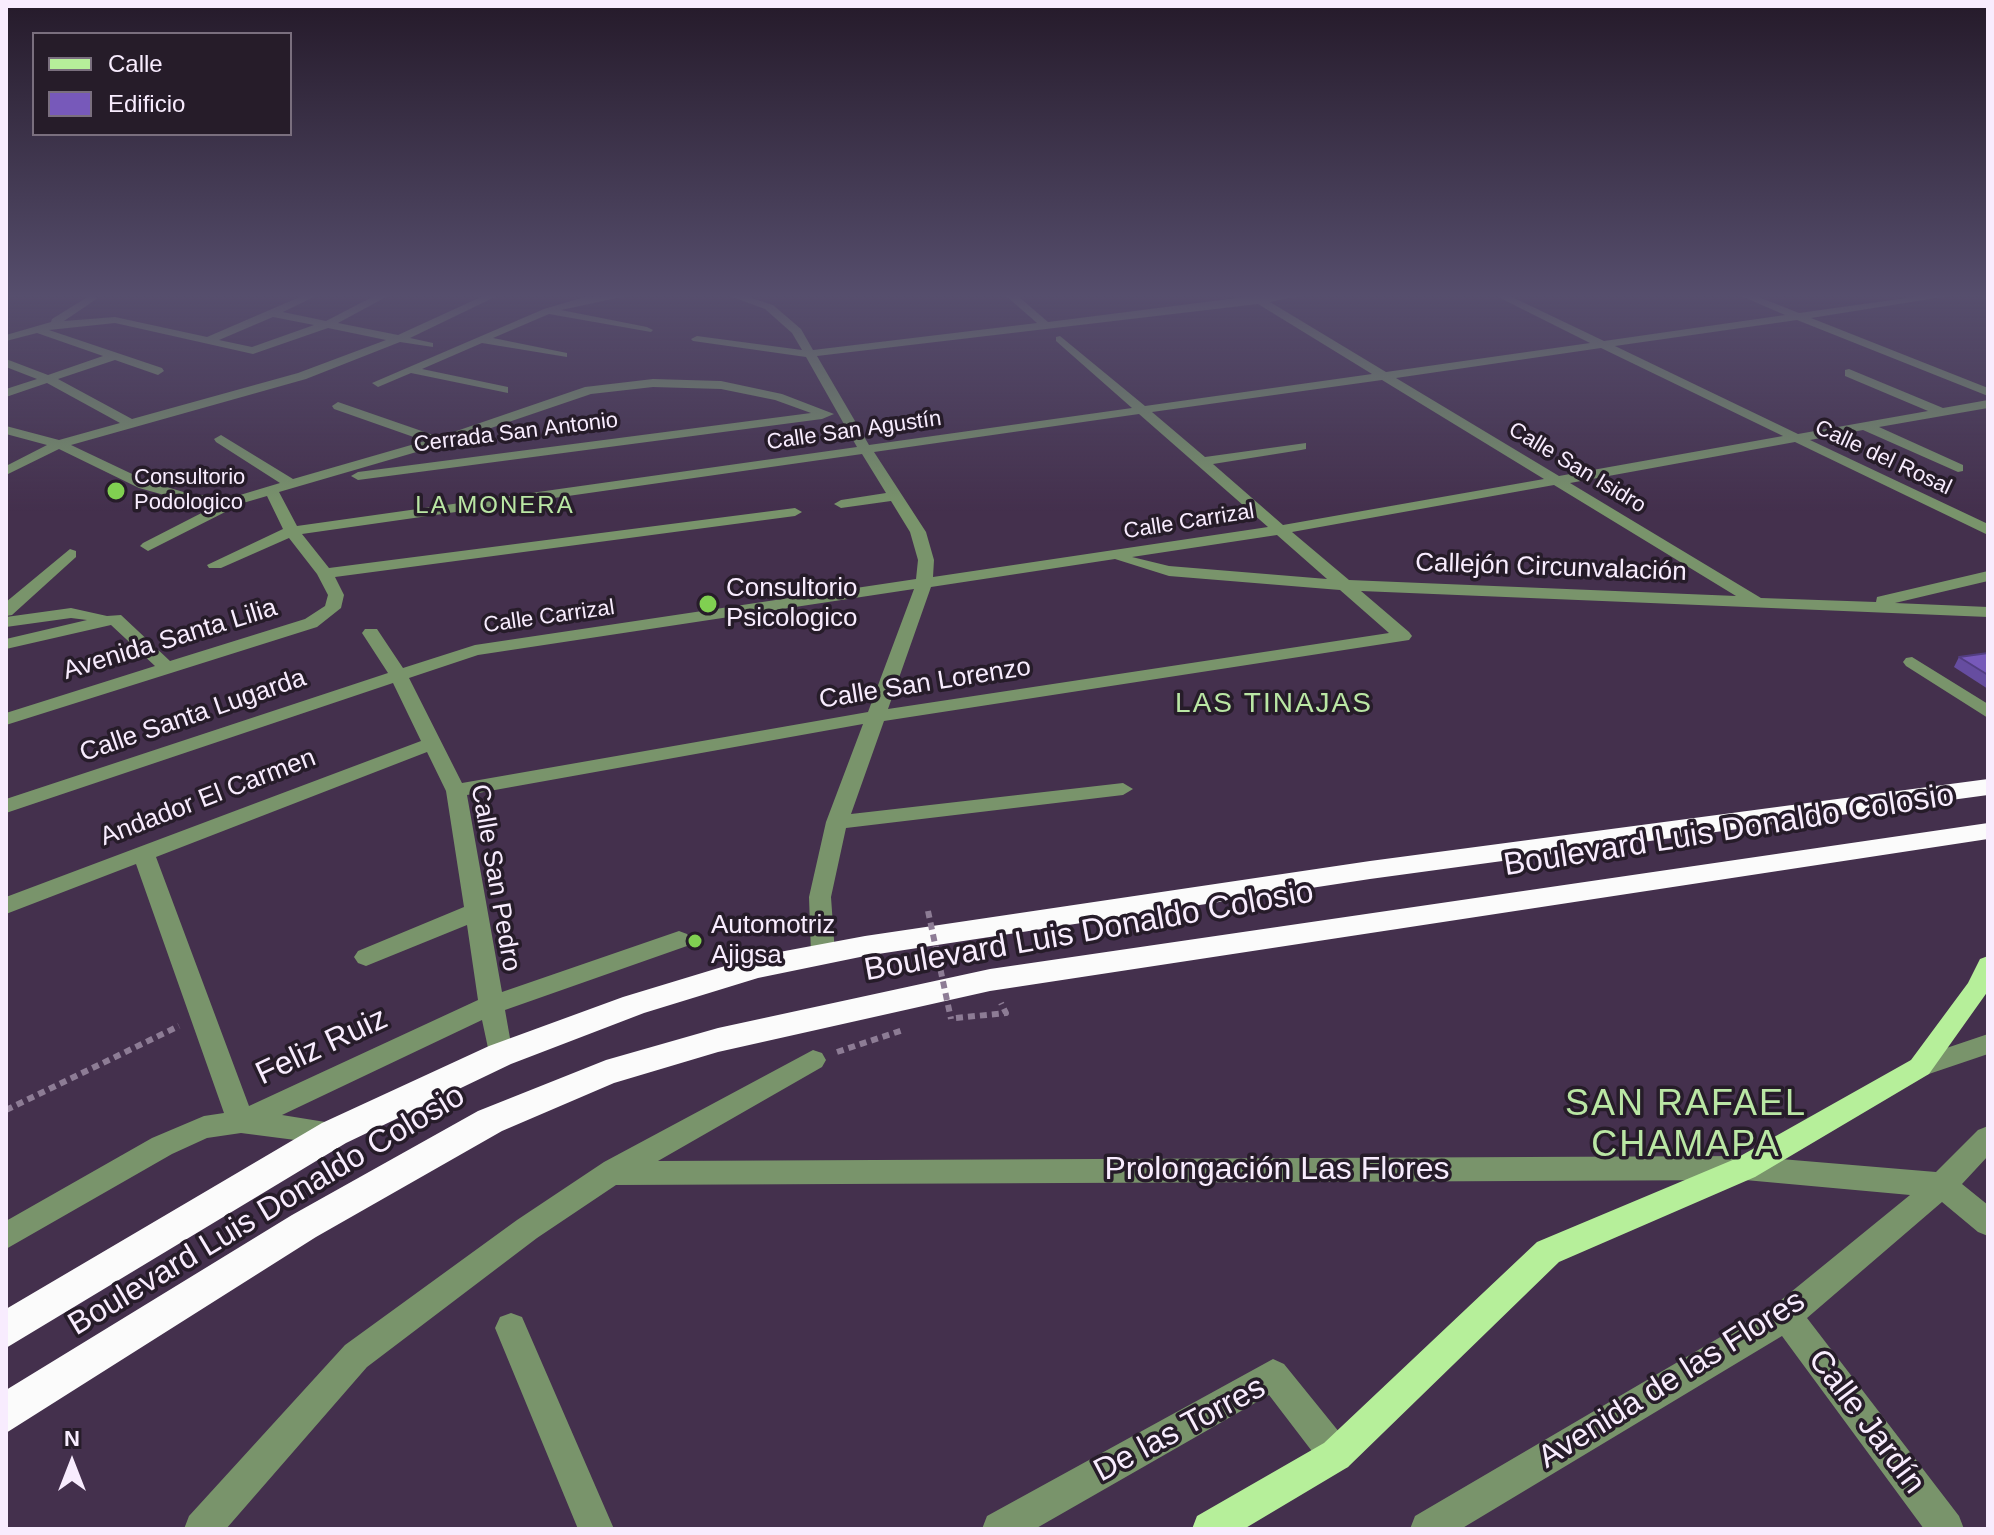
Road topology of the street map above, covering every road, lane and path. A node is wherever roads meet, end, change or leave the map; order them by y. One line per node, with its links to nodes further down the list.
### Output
1 (18, 368): 16 (street)
2 (82, 368): 16 (street)
3 (150, 368): 13 (street)
4 (324, 368): 26 (street)
5 (417, 368): 12 (street)
6 (814, 368): 25 (street)
7 (1091, 368): 23 (street)
8 (1368, 368): 15 (street, Calle San Isidro)
9 (1442, 368): 15 (street, Calle San Agustín)
10 (1650, 368): 29 (street, Calle del Rosal)
11 (1926, 368): 19 (street)
12 (412, 370): 17 (street); 18 (street)
13 (158, 371)
14 (1849, 373): 24 (street)
15 (1382, 376): 23 (street, Calle San Agustín); 38 (street, Calle San Isidro)
16 (49, 379): 20 (street); 26 (street)
17 (378, 383)
18 (504, 390)
19 (1988, 392)
20 (6, 393)
21 (1988, 404): 24 (street, Calle Carrizal)
22 (338, 406): 31 (street)
23 (1140, 412): 34 (street, Calle San Agustín); 35 (street)
24 (1942, 412): 27 (street, Calle Carrizal)
25 (835, 413): 31 (street); 34 (street); 39 (street, Cerrada San Antonio)
26 (131, 424): 32 (street)
27 (1863, 425): 29 (street, Calle Carrizal); 36 (street)
28 (6, 430): 32 (street)
29 (1793, 437): 38 (street, Calle Carrizal); 46 (street, Calle del Rosal)
30 (221, 439): 39 (street)
31 (439, 441): 39 (street)
32 (59, 444): 37 (street); 42 (street)
33 (1301, 446): 35 (street)
34 (867, 449): 41 (street); 47 (street, Calle San Agustín)
35 (1199, 462): 45 (street)
36 (1958, 468)
37 (6, 471)
38 (1554, 480): 45 (street, Calle Carrizal); 56 (street, Calle San Isidro)
39 (292, 485): 40 (street)
40 (272, 492): 42 (street); 47 (street)
41 (894, 496): 43 (street); 54 (street)
42 (241, 499): 48 (street)
43 (841, 504)
44 (795, 512): 52 (street)
45 (1279, 530): 50 (street, Calle Carrizal); 55 (street)
46 (1988, 530)
47 (292, 531): 51 (street, Calle San Agustín); 52 (street)
48 (148, 546)
49 (70, 554): 58 (street)
50 (1114, 556): 54 (street, Calle Carrizal); 55 (street, Callejón Circunvalación)
51 (215, 565)
52 (325, 573): 65 (street, Avenida Santa Lilia)
53 (1988, 576): 57 (street)
54 (924, 584): 66 (street, Calle Carrizal); 68 (street)
55 (1342, 585): 56 (street, Callejón Circunvalación); 68 (street, Calle San Lorenzo)
56 (1757, 602): 57 (street, Callejón Circunvalación)
57 (1860, 606): 59 (street, Callejón Circunvalación)
58 (6, 611)
59 (1988, 612)
60 (115, 619): 61 (street); 63 (street); 65 (street)
61 (6, 622)
62 (371, 633): 66 (street, Calle San Pedro)
63 (6, 644)
64 (1912, 662): 67 (street)
65 (166, 667): 69 (street, Avenida Santa Lilia)
66 (398, 675): 70 (street, Calle San Pedro); 74 (street, Calle Santa Lugarda)
67 (1988, 712)
68 (877, 716): 73 (street, Calle San Lorenzo); 75 (street)
69 (6, 719)
70 (430, 744): 73 (street, Calle San Pedro); 77 (street, Andador El Carmen)
71 (1988, 787): 82 (highway, Boulevard Luis Donaldo Colosio)
72 (1123, 789): 75 (street)
73 (456, 791): 80 (street, Calle San Pedro)
74 (6, 806)
75 (837, 822): 82 (street)
76 (1988, 831): 104 (highway, Boulevard Luis Donaldo Colosio)
77 (143, 852): 78 (street, Andador El Carmen); 87 (street)
78 (6, 906)
79 (928, 911): 86 (path, bridge)
80 (475, 912): 83 (street); 85 (street, Calle San Pedro)
81 (679, 940): 85 (street, Feliz Ruiz)
82 (823, 954): 89 (highway, Boulevard Luis Donaldo Colosio)
83 (366, 957)
84 (1988, 965): 91 (main road)
85 (489, 1006): 89 (street, Calle San Pedro); 93 (street, Feliz Ruiz)
86 (1006, 1013)
87 (202, 1015): 92 (path); 93 (street)
88 (1988, 1044): 91 (street)
89 (500, 1055): 94 (highway, Boulevard Luis Donaldo Colosio)
90 (813, 1060): 97 (street)
91 (1920, 1067): 96 (main road)
92 (6, 1110)
93 (241, 1122): 94 (street); 100 (street, Feliz Ruiz)
94 (334, 1133): 103 (highway, Boulevard Luis Donaldo Colosio)
95 (1988, 1138): 98 (street, Avenida de las Flores)
96 (1745, 1168): 97 (street, Prolongación Las Flores); 98 (street, Prolongación Las Flores); 105 (main road)
97 (611, 1173): 106 (street)
98 (1942, 1185): 99 (street); 101 (street, Avenida de las Flores)
99 (1988, 1223)
100 (6, 1236)
101 (1786, 1316): 110 (street, Avenida de las Flores); 111 (street, Calle Jardín)
102 (511, 1328): 107 (street)
103 (6, 1330)
104 (6, 1413)
105 (1336, 1455): 108 (street, De las Torres); 109 (main road)
106 (202, 1529)
107 (596, 1529)
108 (1000, 1529)
109 (1210, 1529)
110 (1428, 1529)
111 (1946, 1529)

